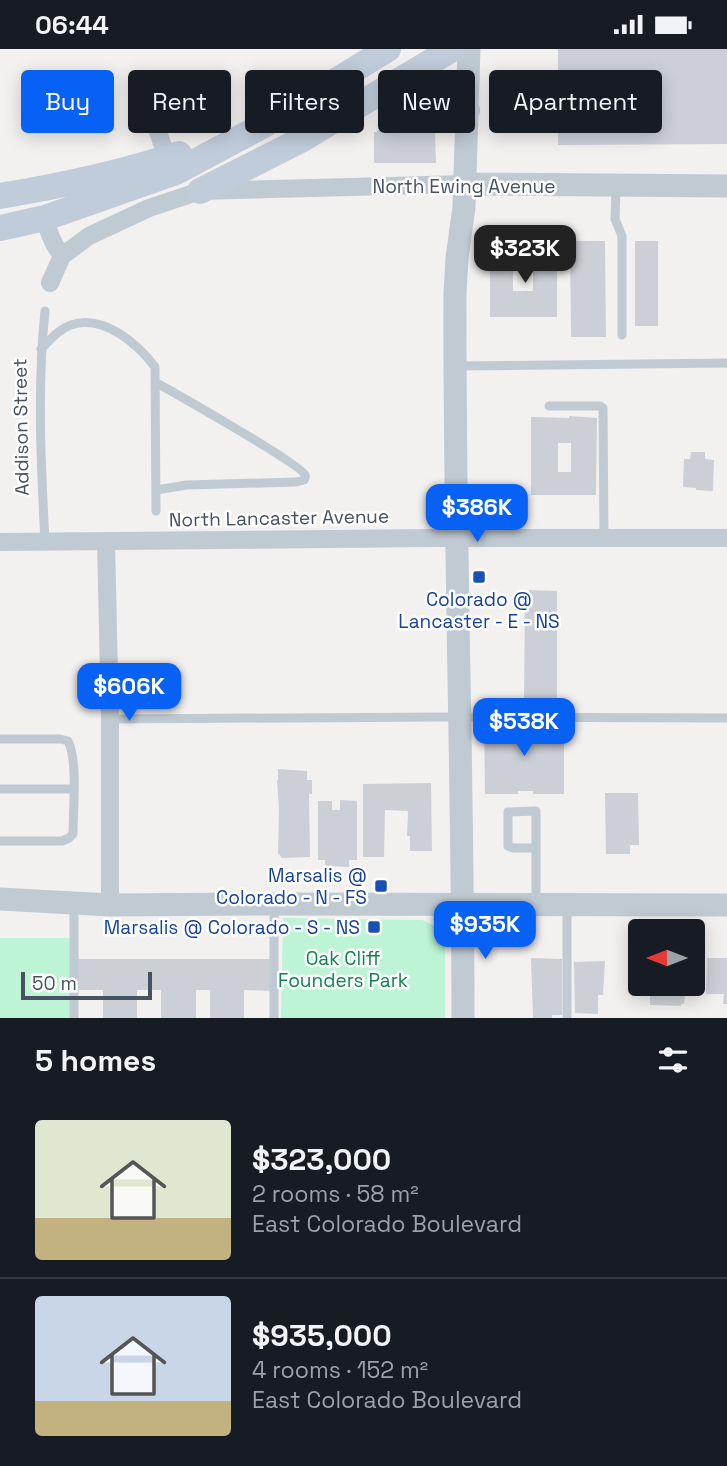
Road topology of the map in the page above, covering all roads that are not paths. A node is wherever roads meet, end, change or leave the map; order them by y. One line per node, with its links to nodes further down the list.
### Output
1 (388, 49): 9 (main road)
2 (452, 49): 4 (main road)
3 (469, 49): 5 (street)
4 (417, 70)
5 (468, 70)
6 (378, 94): 13 (main road)
7 (159, 133): 9 (street)
8 (466, 133): 10 (street)
9 (172, 165): 13 (street); 14 (main road); 15 (main road)
10 (465, 184): 11 (street, North Ewing Avenue); 13 (street, North Ewing Avenue); 23 (street)
11 (616, 186): 12 (street, North Ewing Avenue); 20 (lane)
12 (727, 186)
13 (200, 191): 17 (street, North Ewing Avenue)
14 (0, 196)
15 (45, 218): 16 (main road); 17 (street)
16 (0, 228)
17 (62, 256): 18 (street, North Ewing Avenue)
18 (50, 283)
19 (45, 311): 21 (lane, Addison Street)
20 (622, 335)
21 (41, 349): 24 (lane); 33 (lane, Addison Street)
22 (727, 363): 23 (lane)
23 (454, 366): 28 (street)
24 (155, 382): 26 (lane); 26 (lane)
25 (549, 406): 29 (lane)
26 (156, 490): 27 (lane)
27 (156, 511)
28 (455, 538): 29 (street, North Lancaster Avenue); 31 (street, North Lancaster Avenue); 34 (street)
29 (604, 538): 30 (street, North Lancaster Avenue)
30 (727, 538)
31 (106, 541): 33 (street, North Lancaster Avenue); 36 (street)
32 (0, 542): 33 (street, North Lancaster Avenue)
33 (45, 542)
34 (460, 717): 35 (lane); 36 (lane); 44 (street)
35 (727, 718)
36 (110, 719): 46 (street)
37 (0, 739): 39 (lane)
38 (0, 789): 39 (lane)
39 (73, 789): 40 (lane)
40 (0, 841)
41 (536, 848): 41 (lane); 45 (lane)
42 (0, 899): 46 (street)
43 (274, 904): 44 (street); 46 (street); 52 (lane)
44 (463, 904): 45 (street); 53 (street)
45 (536, 904): 47 (street)
46 (110, 905): 49 (street)
47 (567, 905): 48 (street); 54 (lane)
48 (727, 905)
49 (74, 908): 50 (street); 51 (lane)
50 (0, 913)
51 (74, 1018)
52 (274, 1018)
53 (464, 1018)
54 (567, 1018)

